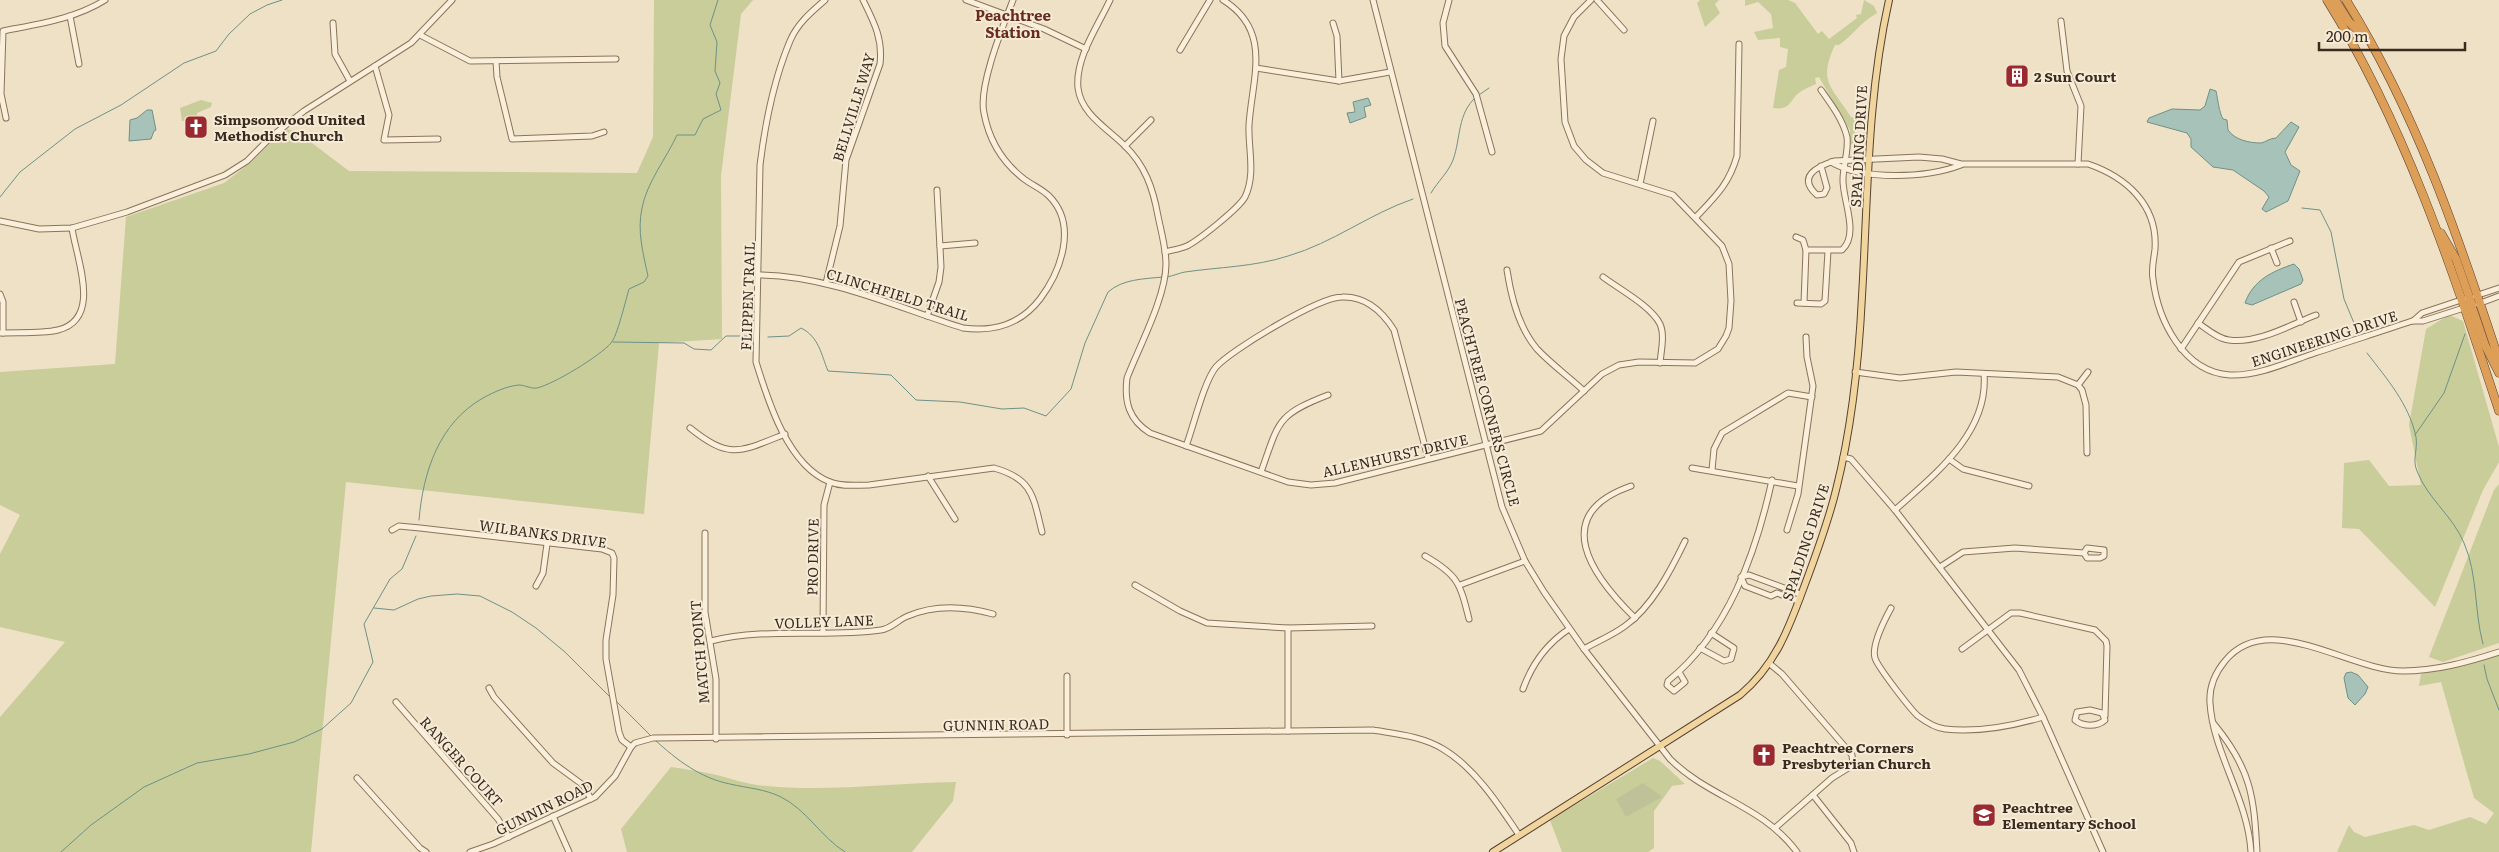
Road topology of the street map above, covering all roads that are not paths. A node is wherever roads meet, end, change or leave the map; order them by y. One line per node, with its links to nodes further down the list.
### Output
1 (105, 0): 19 (street)
2 (452, 0): 24 (street)
3 (825, 0): 68 (street, FLIPPEN TRAIL)
4 (863, 0): 70 (street, BELLVILLE WAY)
5 (966, 0): 18 (street)
6 (1013, 0): 18 (street, CLINCHFIELD TRAIL)
7 (1110, 0): 27 (street, ALLENHURST DRIVE)
8 (1210, 0): 28 (street)
9 (1223, 0): 33 (street)
10 (1373, 0): 34 (street, PEACHTREE CORNERS CIRCLE)
11 (1449, 0): 44 (street)
12 (1591, 0): 53 (street, ALLENHURST DRIVE)
13 (1597, 0): 23 (street)
14 (1889, 0): 46 (main road, SPALDING DRIVE)
15 (2327, 0): 75 (highway)
16 (2335, 0): 25 (highway)
17 (2346, 0): 25 (highway)
18 (1008, 14): 27 (street); 78 (street, CLINCHFIELD TRAIL)
19 (70, 16): 31 (street); 38 (street)
20 (2061, 21): 49 (street)
21 (333, 23): 35 (street)
22 (1333, 23): 36 (street)
23 (1624, 30)
24 (420, 35): 30 (street); 32 (street)
25 (2367, 39): 75 (highway)
26 (1739, 44): 55 (street)
27 (1086, 49): 43 (street, ALLENHURST DRIVE)
28 (1180, 50)
29 (616, 60): 30 (street)
30 (496, 61): 41 (street)
31 (79, 64)
32 (375, 66): 35 (street); 42 (street)
33 (1256, 68): 36 (street); 65 (street)
34 (1390, 72): 36 (street); 99 (street, PEACHTREE CORNERS CIRCLE)
35 (350, 81): 57 (street)
36 (1339, 81)
37 (1821, 90): 45 (street)
38 (6, 118)
39 (1151, 120): 43 (street)
40 (1653, 121): 53 (street)
41 (604, 132)
42 (438, 139)
43 (1126, 146): 65 (street, ALLENHURST DRIVE)
44 (1492, 152)
45 (1844, 160): 46 (street, ENGINEERING DRIVE); 47 (street, ENGINEERING DRIVE); 51 (street)
46 (1869, 161): 48 (street, ENGINEERING DRIVE); 52 (main road, SPALDING DRIVE)
47 (1831, 162): 50 (street, ENGINEERING DRIVE); 51 (street)
48 (1961, 164): 49 (street, ENGINEERING DRIVE); 52 (street, ENGINEERING DRIVE)
49 (2078, 164): 85 (street, ENGINEERING DRIVE)
50 (1821, 166): 50 (street)
51 (1844, 170): 52 (street, ENGINEERING DRIVE); 64 (street)
52 (1869, 172): 88 (main road, SPALDING DRIVE)
53 (1640, 184): 55 (street, ALLENHURST DRIVE)
54 (937, 190): 61 (street)
55 (1696, 217): 87 (street, ALLENHURST DRIVE)
56 (0, 222): 57 (street)
57 (72, 228): 83 (street)
58 (1796, 237): 63 (street)
59 (2290, 241): 62 (street)
60 (975, 243): 61 (street)
61 (940, 246): 78 (street)
62 (2271, 248): 66 (street); 82 (street)
63 (1806, 250): 64 (street); 77 (street)
64 (1828, 251): 77 (street)
65 (1165, 252): 100 (street, ALLENHURST DRIVE)
66 (2277, 263)
67 (1507, 270): 93 (street)
68 (759, 275): 70 (street, CLINCHFIELD TRAIL); 98 (street, FLIPPEN TRAIL)
69 (1604, 277): 87 (street)
70 (826, 283): 78 (street, CLINCHFIELD TRAIL)
71 (2499, 288): 75 (street, ENGINEERING DRIVE)
72 (0, 294): 83 (street)
73 (2499, 296): 75 (street, ENGINEERING DRIVE)
74 (2294, 302): 81 (street)
75 (2470, 302): 80 (street, ENGINEERING DRIVE); 80 (street, ENGINEERING DRIVE); 86 (highway); 90 (highway); 96 (highway)
76 (1797, 303): 77 (street)
77 (1804, 303)
78 (927, 316)
79 (2316, 316): 81 (street)
80 (2412, 321): 85 (street, ENGINEERING DRIVE)
81 (2300, 322): 82 (street)
82 (2198, 323): 85 (street)
83 (1, 333)
84 (1806, 337): 95 (street)
85 (2181, 348)
86 (2499, 360)
87 (1660, 362): 93 (street, ALLENHURST DRIVE)
88 (1855, 372): 91 (street); 102 (main road, SPALDING DRIVE)
89 (2088, 372): 92 (street)
90 (2499, 373)
91 (1984, 374): 92 (street); 104 (street)
92 (2078, 385): 101 (street)
93 (1584, 391): 99 (street, ALLENHURST DRIVE)
94 (1328, 395): 107 (street)
95 (1812, 397): 106 (street); 112 (street)
96 (2499, 411)
97 (690, 428): 98 (street)
98 (785, 434): 110 (street, FLIPPEN TRAIL)
99 (1486, 445): 103 (street, ALLENHURST DRIVE); 124 (street, PEACHTREE CORNERS CIRCLE)
100 (1186, 446): 103 (street); 107 (street, ALLENHURST DRIVE)
101 (2087, 453)
102 (1843, 456): 114 (street); 132 (main road, SPALDING DRIVE)
103 (1428, 458): 107 (street, ALLENHURST DRIVE)
104 (1950, 459): 113 (street); 114 (street)
105 (1692, 468): 106 (street)
106 (1712, 470): 109 (street)
107 (1261, 472)
108 (928, 476): 110 (street, FLIPPEN TRAIL); 115 (street); 118 (street, FLIPPEN TRAIL)
109 (1772, 480): 112 (street); 126 (street)
110 (830, 482): 141 (street, PRO DRIVE)
111 (1631, 486): 135 (street)
112 (1798, 486): 117 (street)
113 (2029, 486)
114 (1895, 510): 125 (street)
115 (955, 519)
116 (392, 530): 121 (street, WILBANKS DRIVE)
117 (1787, 530)
118 (1042, 532)
119 (705, 533): 143 (street, MATCH POINT)
120 (1685, 541): 135 (street)
121 (547, 544): 129 (street); 161 (street, WILBANKS DRIVE)
122 (2084, 553): 125 (street)
123 (1425, 556): 128 (street)
124 (1525, 561): 128 (street); 139 (street, PEACHTREE CORNERS CIRCLE)
125 (1940, 567): 140 (street)
126 (1741, 577): 130 (street); 131 (street); 142 (street)
127 (1135, 585): 138 (street)
128 (1460, 585): 136 (street)
129 (536, 586)
130 (1779, 587): 131 (street); 132 (street)
131 (1777, 593): 132 (street)
132 (1800, 598): 148 (main road, SPALDING DRIVE)
133 (1891, 608): 155 (street)
134 (993, 614): 141 (street, VOLLEY LANE)
135 (1635, 618): 145 (street)
136 (1469, 619)
137 (1372, 626): 138 (street)
138 (1288, 628): 157 (street)
139 (1569, 629): 145 (street, PEACHTREE CORNERS CIRCLE); 152 (street)
140 (1988, 629): 146 (street); 154 (street); 155 (street)
141 (823, 632): 143 (street, VOLLEY LANE)
142 (1711, 633): 144 (street); 144 (street)
143 (711, 641): 159 (street, MATCH POINT)
144 (1700, 648): 149 (street)
145 (1584, 649): 160 (street, PEACHTREE CORNERS CIRCLE)
146 (1962, 649)
147 (2499, 652): 156 (street)
148 (1770, 664): 160 (main road, SPALDING DRIVE); 163 (street)
149 (1678, 672)
150 (1066, 676): 158 (street)
151 (489, 688): 164 (street)
152 (1523, 689)
153 (396, 702): 168 (street, RANGER COURT)
154 (2105, 716): 154 (street)
155 (2043, 717): 175 (street)
156 (2213, 721): 176 (street); 177 (street)
157 (1288, 731): 158 (street, GUNNIN ROAD); 167 (street, GUNNIN ROAD)
158 (1067, 735): 159 (street, GUNNIN ROAD)
159 (716, 739): 161 (street, GUNNIN ROAD)
160 (1659, 746): 166 (street, PEACHTREE CORNERS CIRCLE); 167 (main road, SPALDING DRIVE)
161 (631, 747): 164 (street, GUNNIN ROAD)
162 (358, 778): 169 (street)
163 (1813, 795): 166 (street); 174 (street)
164 (591, 799): 165 (street, GUNNIN ROAD)
165 (553, 816): 168 (street, GUNNIN ROAD); 171 (street)
166 (1775, 828): 173 (street, PEACHTREE CORNERS CIRCLE)
167 (1519, 835): 172 (main road, SPALDING DRIVE)
168 (509, 837): 170 (street, GUNNIN ROAD)
169 (426, 852)
170 (470, 852)
171 (569, 852)
172 (1493, 852)
173 (1797, 852)
174 (1854, 852)
175 (2103, 852)
176 (2251, 852)
177 (2257, 852)

